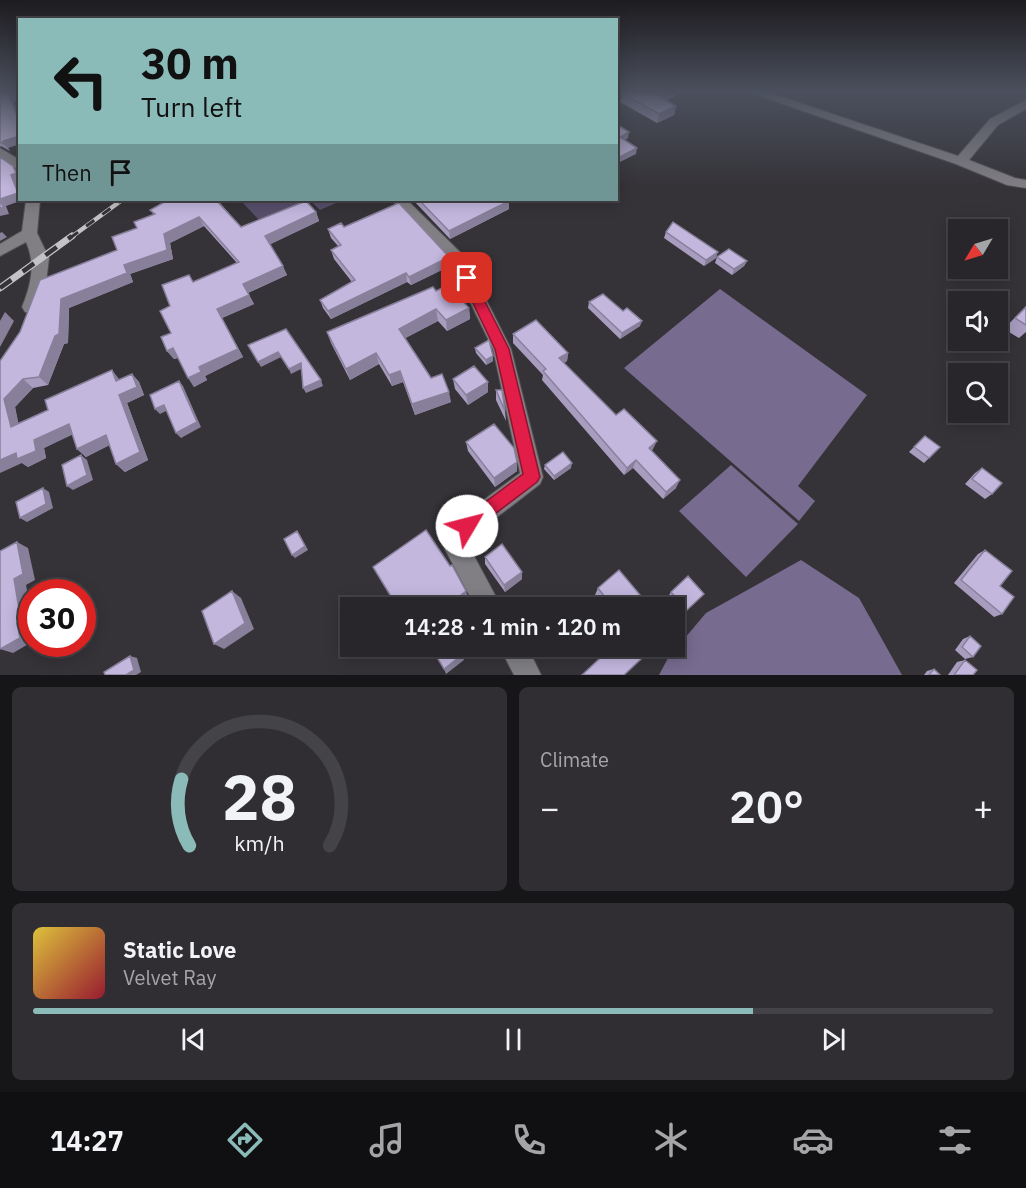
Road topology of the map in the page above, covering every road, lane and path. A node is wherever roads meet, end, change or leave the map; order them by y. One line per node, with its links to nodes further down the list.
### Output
1 (848, 124): 4 (street)
2 (993, 124): 4 (street)
3 (0, 152): 5 (street)
4 (962, 162): 6 (street)
5 (18, 166)
6 (1026, 184)
7 (33, 201): 9 (street)
8 (402, 201): 12 (street)
9 (29, 233): 10 (street); 11 (street)
10 (0, 251)
11 (26, 320)
12 (484, 597)
13 (518, 657): 14 (street)
14 (528, 675)

